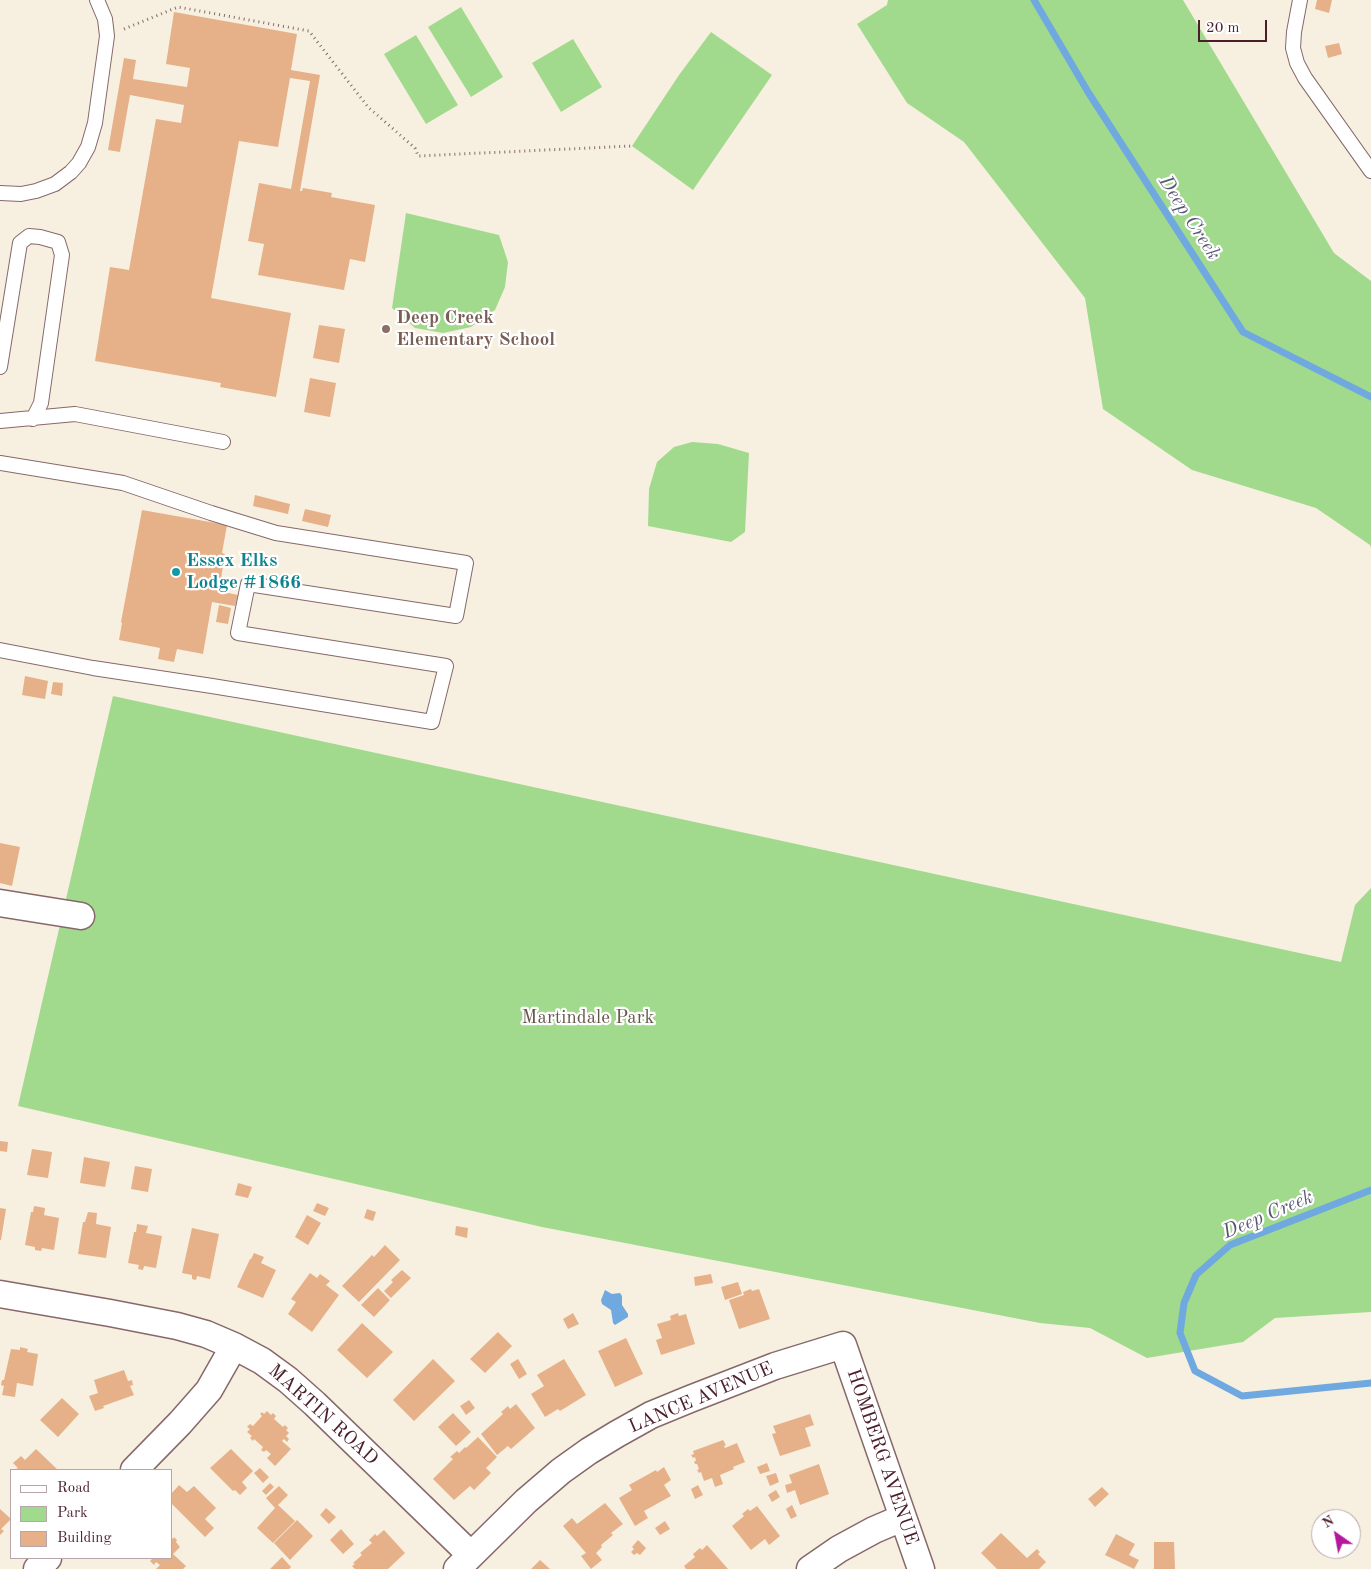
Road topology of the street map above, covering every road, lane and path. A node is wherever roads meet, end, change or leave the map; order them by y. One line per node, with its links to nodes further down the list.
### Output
1 (97, 0): 3 (lane)
2 (1300, 0): 5 (lane)
3 (107, 36): 4 (path); 6 (lane)
4 (632, 146)
5 (1371, 171)
6 (0, 193)
7 (0, 367): 8 (lane)
8 (33, 418): 9 (lane); 10 (lane)
9 (0, 421)
10 (222, 442)
11 (0, 463): 12 (lane)
12 (0, 650)
13 (0, 903): 14 (street)
14 (81, 916)
15 (0, 1294): 17 (street, MARTIN ROAD)
16 (844, 1345): 19 (street, HOMBERG AVENUE); 21 (street, LANCE AVENUE)
17 (234, 1346): 18 (street); 21 (street, MARTIN ROAD)
18 (135, 1469)
19 (902, 1518): 23 (street); 24 (street, HOMBERG AVENUE)
20 (47, 1559): 22 (street)
21 (464, 1562)
22 (37, 1569)
23 (810, 1569)
24 (921, 1569)

